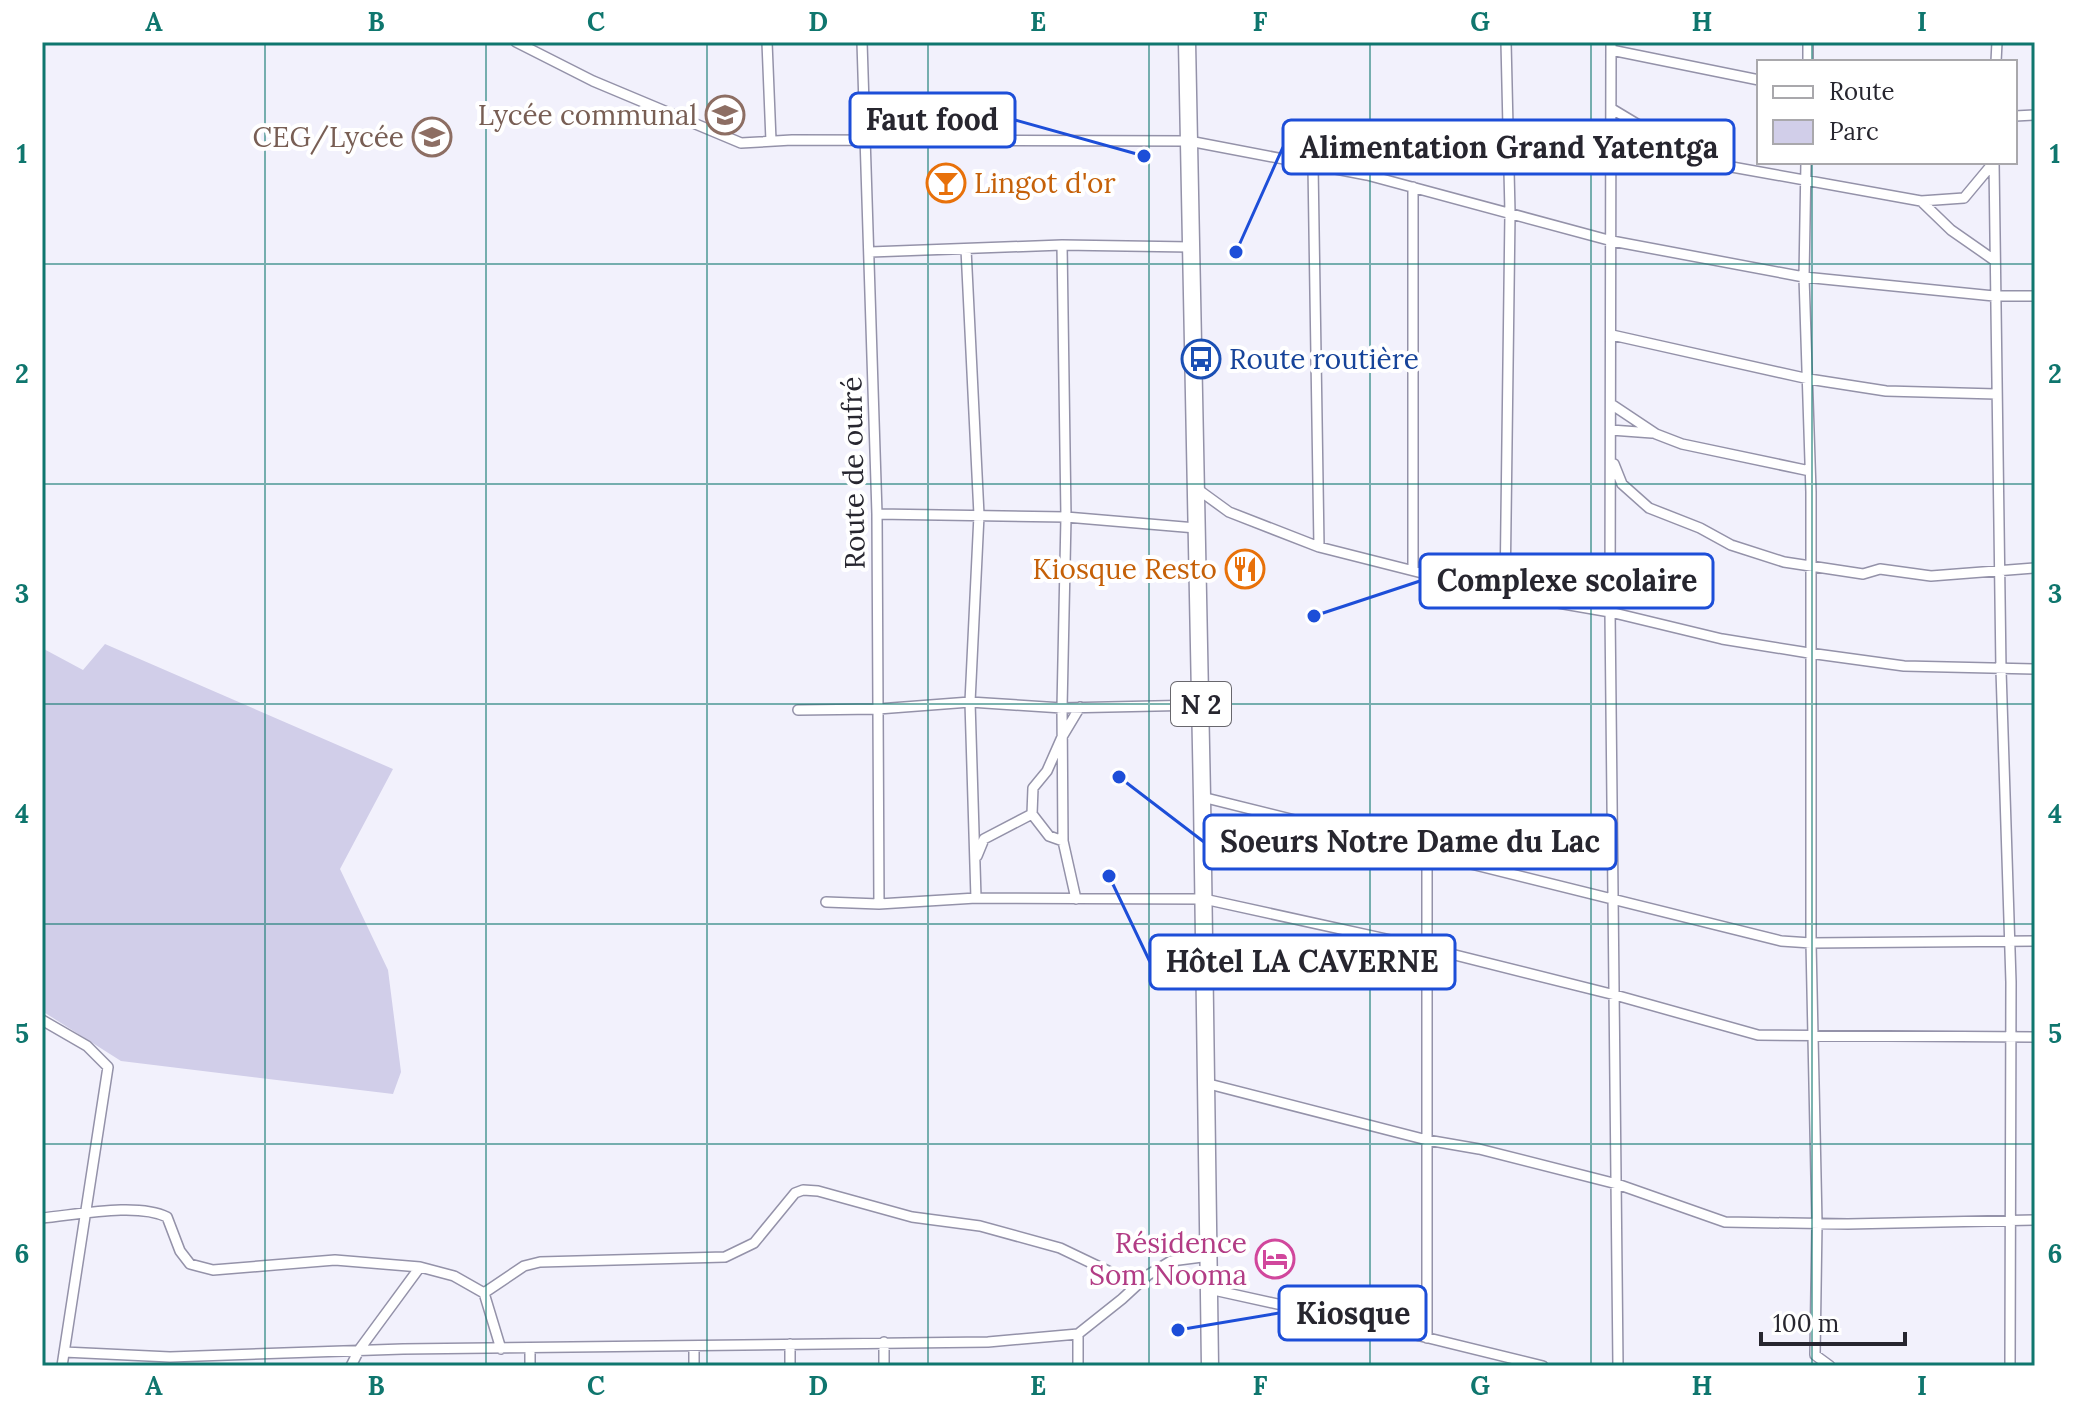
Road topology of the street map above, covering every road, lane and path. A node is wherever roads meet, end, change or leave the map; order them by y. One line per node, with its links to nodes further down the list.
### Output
1 (516, 42): 10 (street)
2 (767, 42): 10 (street)
3 (862, 42): 9 (street, Route de oufré)
4 (1187, 42): 11 (main road, N 2)
5 (1506, 42): 19 (street)
6 (1611, 46): 7 (street); 8 (street)
7 (1757, 80)
8 (1612, 109): 16 (street); 20 (street)
9 (865, 140): 10 (street); 11 (street); 24 (street, Route de oufré)
10 (771, 141)
11 (1189, 141): 15 (street); 22 (main road, N 2)
12 (1806, 164): 16 (street)
13 (1992, 164): 18 (street)
14 (1994, 164): 25 (street)
15 (1313, 165): 17 (street); 42 (street)
16 (1806, 181): 18 (street); 26 (street)
17 (1413, 187): 19 (street); 45 (street)
18 (1921, 201): 25 (street)
19 (1510, 213): 20 (street); 47 (street)
20 (1612, 241): 26 (street); 29 (street)
21 (1062, 245): 22 (street); 23 (street); 40 (street)
22 (1191, 247): 37 (main road, N 2)
23 (966, 249): 24 (street); 39 (street)
24 (870, 252): 38 (street, Route de oufré)
25 (1994, 260): 27 (street)
26 (1804, 277): 27 (street); 30 (street)
27 (1994, 296): 28 (street); 31 (street)
28 (2035, 296)
29 (1612, 335): 30 (street); 32 (street)
30 (1809, 379): 31 (street); 36 (street)
31 (1996, 394): 46 (street)
32 (1611, 404): 33 (street); 34 (street)
33 (1611, 430): 34 (street); 35 (street)
34 (1656, 434): 36 (street)
35 (1611, 459): 43 (street); 48 (street)
36 (1810, 471): 43 (street)
37 (1196, 488): 41 (main road, N 2); 42 (street)
38 (877, 514): 39 (street); 56 (street, Route de oufré)
39 (979, 515): 40 (street); 52 (street)
40 (1066, 517): 41 (street); 55 (street)
41 (1196, 528): 53 (main road, N 2)
42 (1319, 547): 45 (street)
43 (1810, 566): 46 (street); 49 (street)
44 (2035, 568): 46 (street)
45 (1413, 570): 47 (street)
46 (1999, 571): 51 (street)
47 (1505, 594): 48 (street)
48 (1610, 612): 49 (street); 67 (street)
49 (1809, 653): 51 (street); 72 (street)
50 (2035, 669): 51 (street)
51 (2001, 670): 70 (street)
52 (970, 702): 55 (street); 56 (street); 63 (street)
53 (1201, 705): 54 (street); 59 (main road, N 2)
54 (1080, 707): 55 (street); 58 (street)
55 (1062, 708): 58 (street)
56 (878, 709): 57 (street); 69 (street, Route de oufré)
57 (798, 710)
58 (1062, 737): 60 (street); 61 (street)
59 (1202, 797): 62 (street); 66 (main road, N 2)
60 (1032, 814): 61 (street); 63 (street)
61 (1063, 841): 65 (street)
62 (1427, 852): 67 (street); 73 (street)
63 (975, 862): 64 (street)
64 (976, 898): 65 (street); 69 (street)
65 (1076, 899): 66 (street)
66 (1204, 899): 73 (street); 79 (main road, N 2)
67 (1614, 900): 72 (street); 74 (street)
68 (826, 902): 69 (street)
69 (879, 904)
70 (2010, 941): 71 (street); 72 (street); 77 (street)
71 (2035, 941)
72 (1811, 943): 76 (street)
73 (1427, 948): 74 (street); 80 (street)
74 (1615, 995): 76 (street); 81 (street)
75 (42, 1020): 82 (street)
76 (1813, 1036): 77 (street); 86 (street)
77 (2012, 1037): 78 (street); 84 (street)
78 (2035, 1037)
79 (1205, 1083): 80 (street); 87 (main road, N 2)
80 (1427, 1140): 81 (street); 93 (street)
81 (1617, 1184): 86 (street); 110 (street)
82 (85, 1214): 83 (street); 88 (street); 100 (street)
83 (42, 1218)
84 (2012, 1220): 85 (street); 86 (street); 112 (street)
85 (2035, 1220)
86 (1817, 1223): 111 (street)
87 (1210, 1256): 89 (street); 90 (main road, N 2)
88 (420, 1267): 91 (street); 99 (street)
89 (1135, 1287): 91 (street); 92 (street)
90 (1209, 1289): 93 (street); 108 (main road, N 2)
91 (484, 1293): 97 (street)
92 (1078, 1334): 94 (street); 107 (street)
93 (1427, 1338): 109 (street)
94 (884, 1342): 95 (street); 106 (street)
95 (790, 1344): 96 (street); 105 (street)
96 (694, 1346): 98 (street); 104 (street)
97 (501, 1349): 98 (street); 99 (street)
98 (530, 1349): 103 (street)
99 (359, 1350): 100 (street); 102 (street)
100 (64, 1352): 101 (street)
101 (62, 1366)
102 (351, 1366)
103 (530, 1366)
104 (694, 1366)
105 (790, 1366)
106 (884, 1366)
107 (1078, 1366)
108 (1210, 1366)
109 (1543, 1366)
110 (1618, 1366)
111 (1830, 1366)
112 (2010, 1366)

